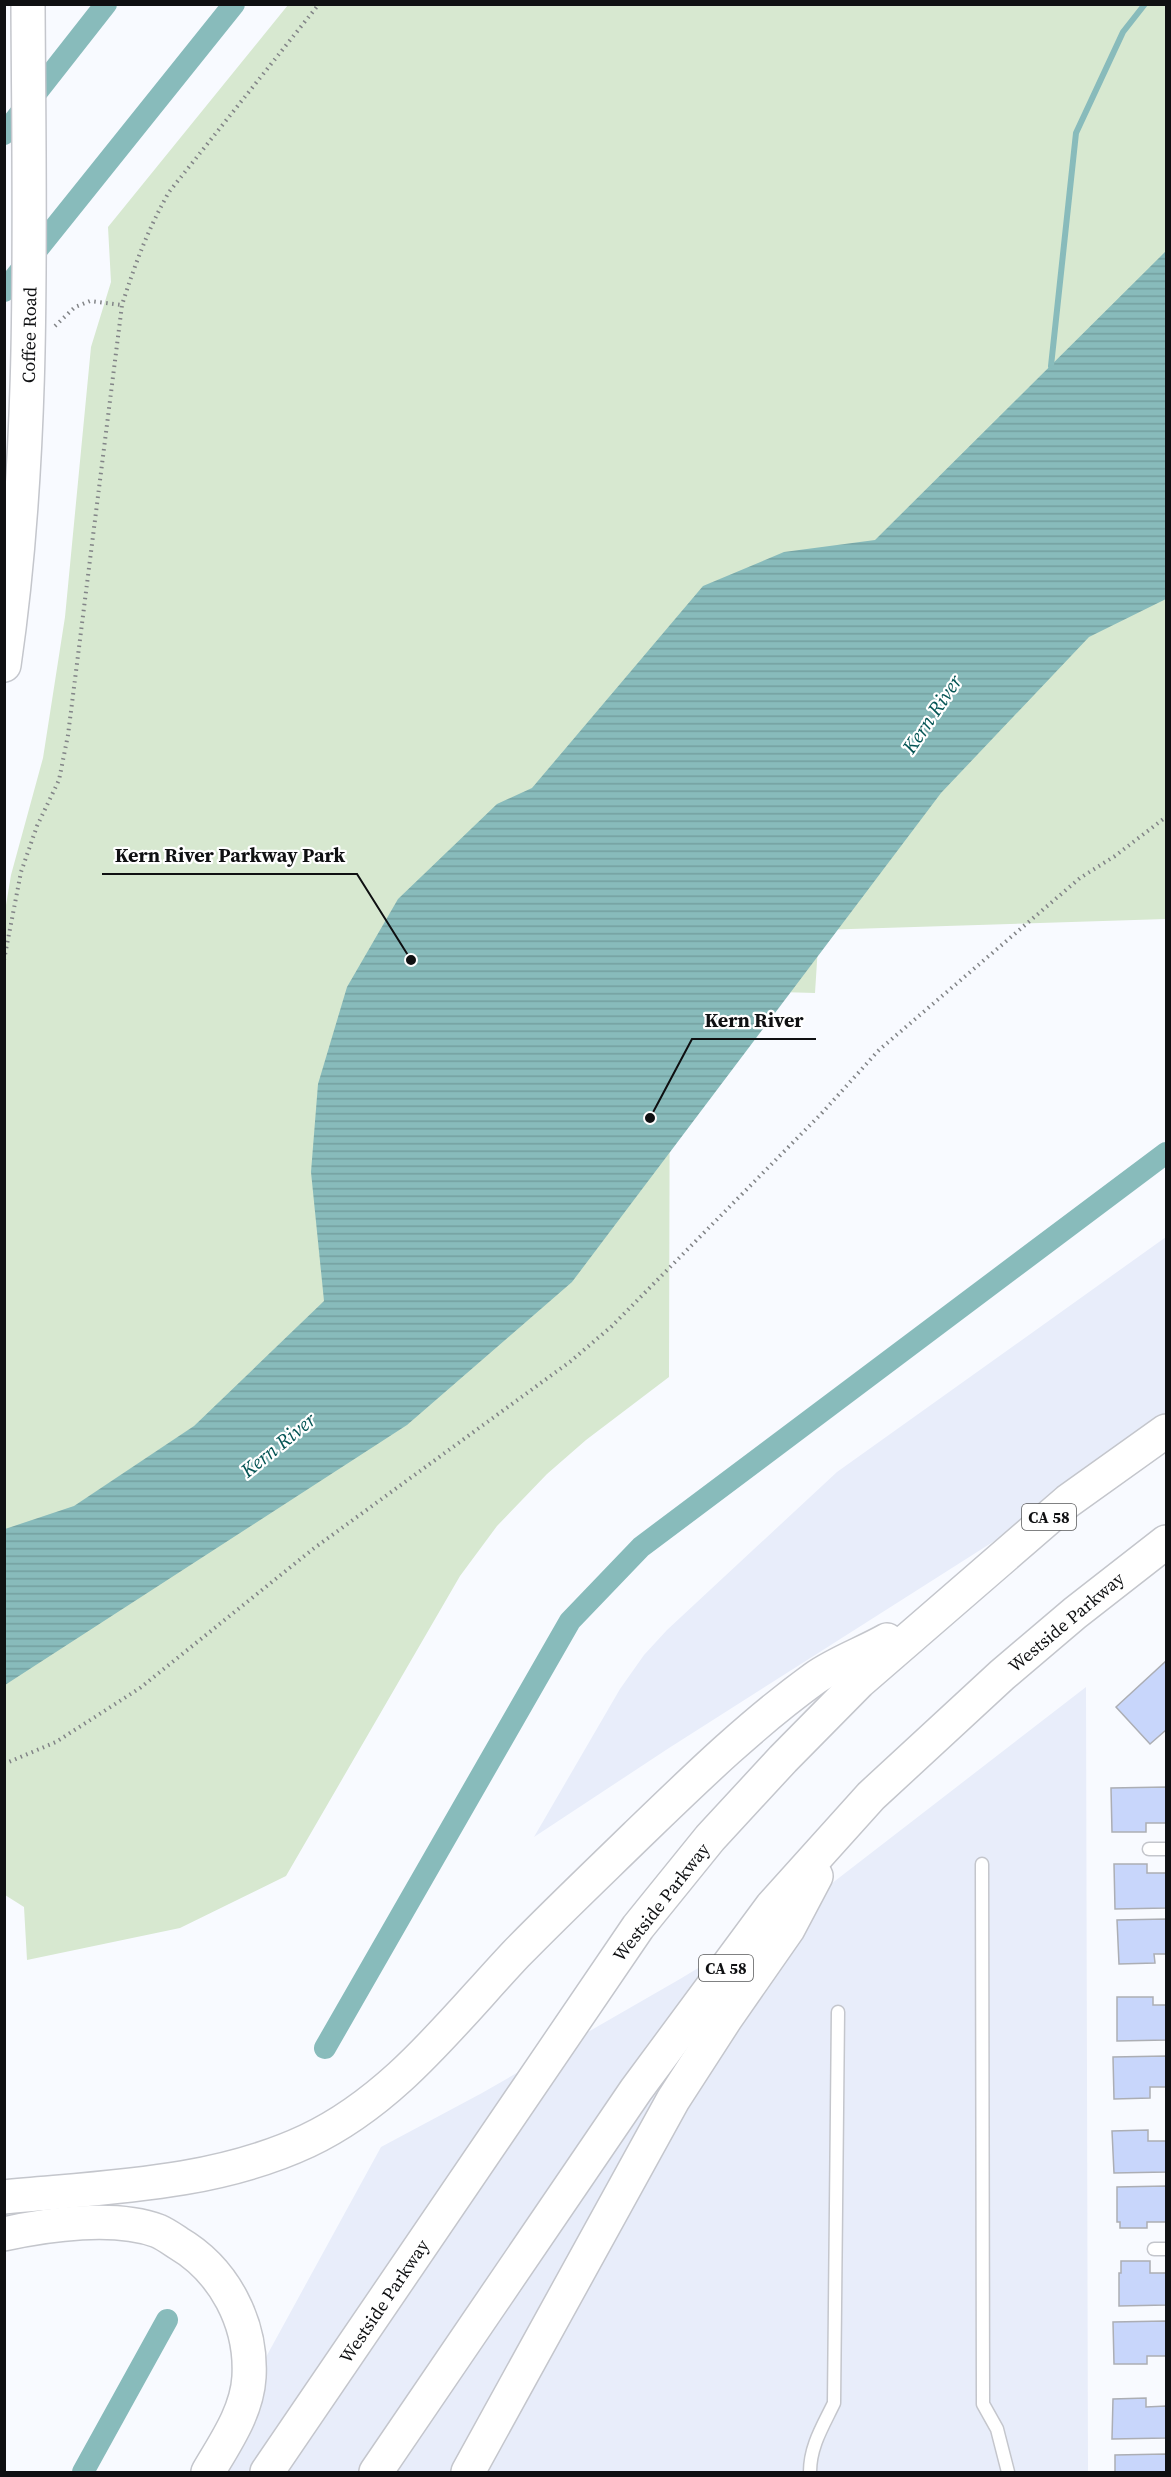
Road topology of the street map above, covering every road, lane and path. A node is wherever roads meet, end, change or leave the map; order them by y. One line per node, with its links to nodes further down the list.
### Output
1 (28, 4): 4 (main road, Coffee Road)
2 (319, 4): 3 (path)
3 (122, 305): 4 (path); 9 (path)
4 (30, 325): 5 (main road, Coffee Road)
5 (28, 398): 6 (main road); 7 (main road, Coffee Road)
6 (4, 498)
7 (4, 665)
8 (1167, 817): 13 (path)
9 (4, 960)
10 (1167, 1431): 12 (main road, Westside Parkway / CA 58)
11 (1167, 1542): 14 (main road, Westside Parkway / CA 58)
12 (939, 1613): 19 (main road); 24 (main road, Westside Parkway / CA 58)
13 (4, 1764)
14 (871, 1796): 25 (main road, Westside Parkway / CA 58); 26 (main road)
15 (1149, 1849): 16 (lane)
16 (1167, 1849)
17 (982, 1864): 28 (lane)
18 (838, 2012): 27 (lane)
19 (4, 2198)
20 (4, 2234): 23 (main road)
21 (1154, 2249): 22 (lane)
22 (1167, 2249)
23 (207, 2472)
24 (267, 2472)
25 (376, 2472)
26 (468, 2472)
27 (810, 2472)
28 (1008, 2472)

